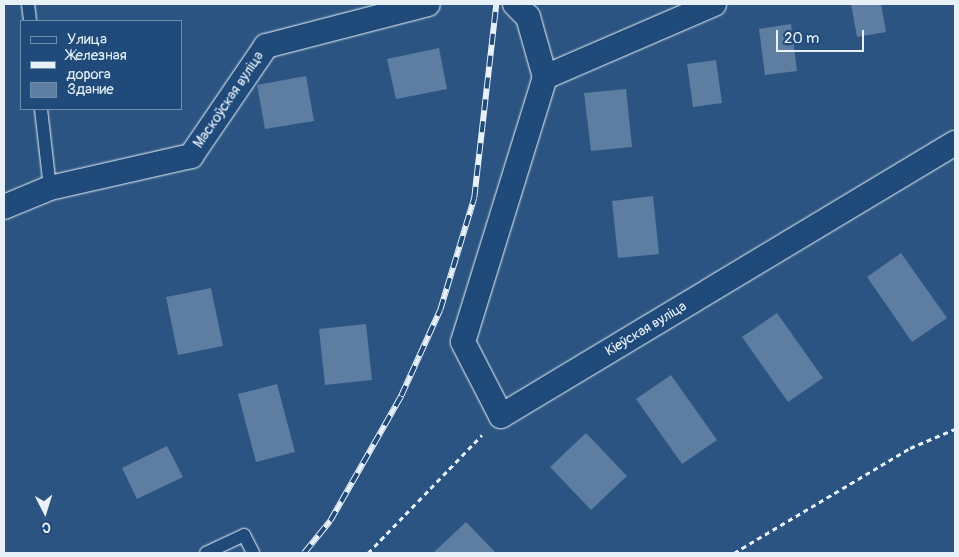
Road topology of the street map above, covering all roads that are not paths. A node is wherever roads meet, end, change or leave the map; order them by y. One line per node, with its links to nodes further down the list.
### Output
1 (28, 4): 5 (lane)
2 (428, 4): 9 (street, Маскоўская вуліца)
3 (515, 4): 6 (street)
4 (714, 4): 6 (street)
5 (30, 20)
6 (545, 78): 8 (street, Кіеўская вуліца)
7 (41, 110): 9 (lane)
8 (955, 143)
9 (50, 188): 10 (street, Маскоўская вуліца)
10 (4, 207)
11 (206, 553): 12 (lane)
12 (253, 553)

